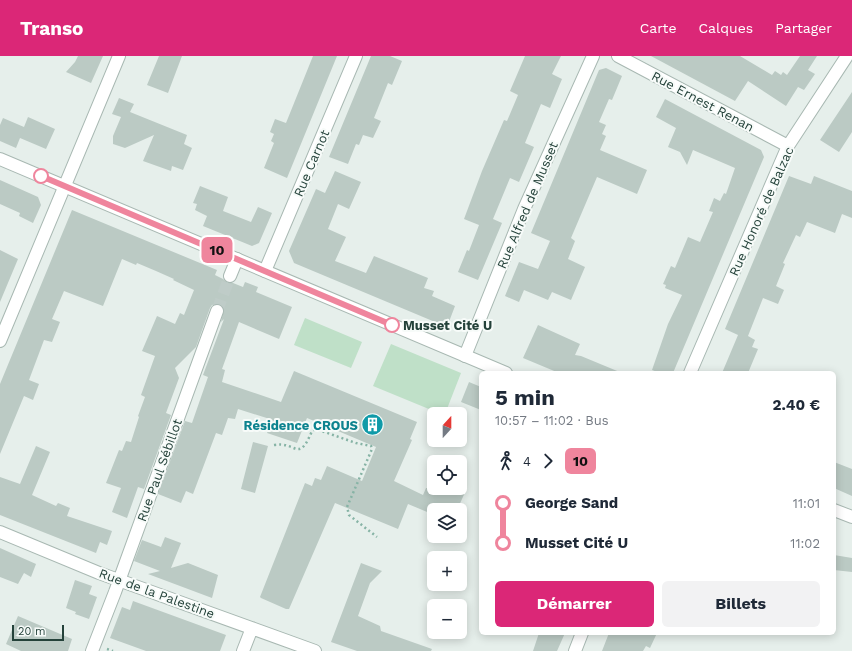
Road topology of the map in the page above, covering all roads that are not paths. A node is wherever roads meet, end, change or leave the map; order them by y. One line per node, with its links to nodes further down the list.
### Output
1 (119, 56): 8 (street)
2 (356, 56): 10 (street, Rue Carnot)
3 (593, 56): 14 (street, Rue Alfred de Musset)
4 (618, 56): 6 (street, Rue Ernest Renan)
5 (847, 56): 6 (street, Rue Honoré de Balzac)
6 (788, 146): 16 (street, Rue Honoré de Balzac)
7 (0, 159): 8 (street)
8 (64, 186): 9 (street); 13 (street)
9 (237, 259): 10 (street); 11 (street)
10 (265, 271): 14 (street)
11 (230, 276)
12 (217, 311): 20 (street, Rue Paul Sébillot)
13 (0, 341)
14 (465, 356): 15 (street)
15 (501, 371)
16 (691, 371)
17 (836, 511): 18 (street)
18 (852, 517)
19 (0, 532): 20 (street, Rue de la Palestine)
20 (119, 579): 21 (street, Rue de la Palestine); 23 (street, Rue Paul Sébillot)
21 (252, 628): 24 (street); 25 (street, Rue de la Palestine)
22 (581, 635): 26 (street)
23 (92, 651)
24 (243, 651)
25 (315, 651)
26 (575, 651)

